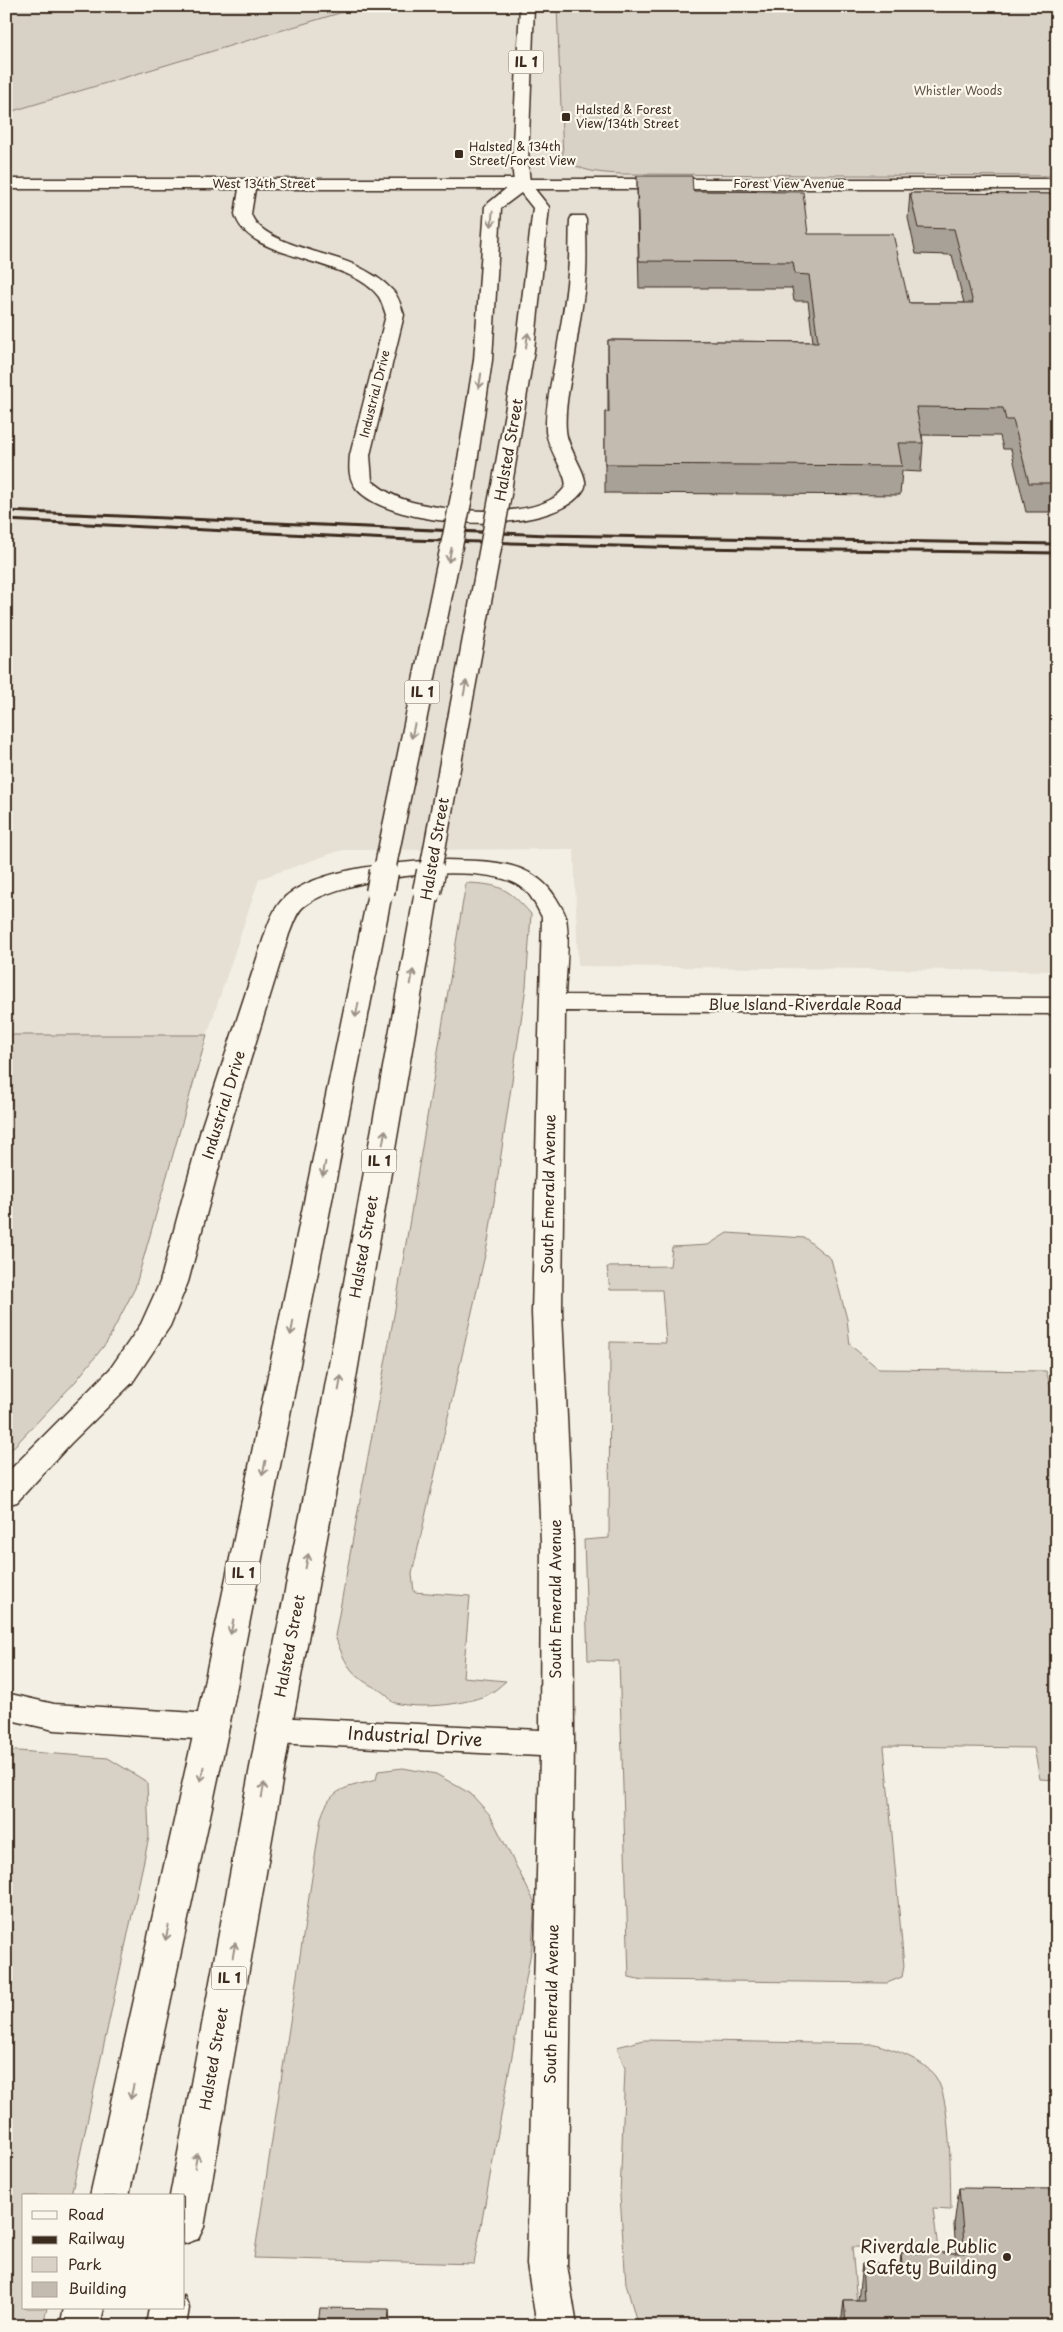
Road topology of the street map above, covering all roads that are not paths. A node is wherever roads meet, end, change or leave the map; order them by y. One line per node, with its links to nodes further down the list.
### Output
1 (527, 6): 4 (main road, IL 1)
2 (6, 184): 3 (main road, West 134th Street)
3 (248, 184): 4 (main road, West 134th Street); 6 (main road, Industrial Drive)
4 (522, 184): 5 (main road, Forest View Avenue); 12 (main road, IL 1, one-way to 12, bridge); 13 (main road, Halsted Street / IL 1, one-way to 4, bridge)
5 (1057, 184)
6 (578, 220)
7 (528, 880): 8 (main road, South Emerald Avenue); 10 (main road, Industrial Drive)
8 (553, 1003): 9 (main road, Blue Island-Riverdale Road); 14 (main road, South Emerald Avenue)
9 (1057, 1006)
10 (6, 1494)
11 (6, 1706): 12 (main road)
12 (212, 1727): 15 (main road, IL 1, one-way to 15)
13 (274, 1730): 14 (main road, Industrial Drive); 16 (main road, Halsted Street / IL 1, one-way to 13)
14 (557, 1744): 21 (main road, South Emerald Avenue)
15 (109, 2194)
16 (185, 2220)
17 (84, 2310): 19 (main road)
18 (169, 2310): 20 (main road)
19 (80, 2326)
20 (166, 2326)
21 (557, 2326)

